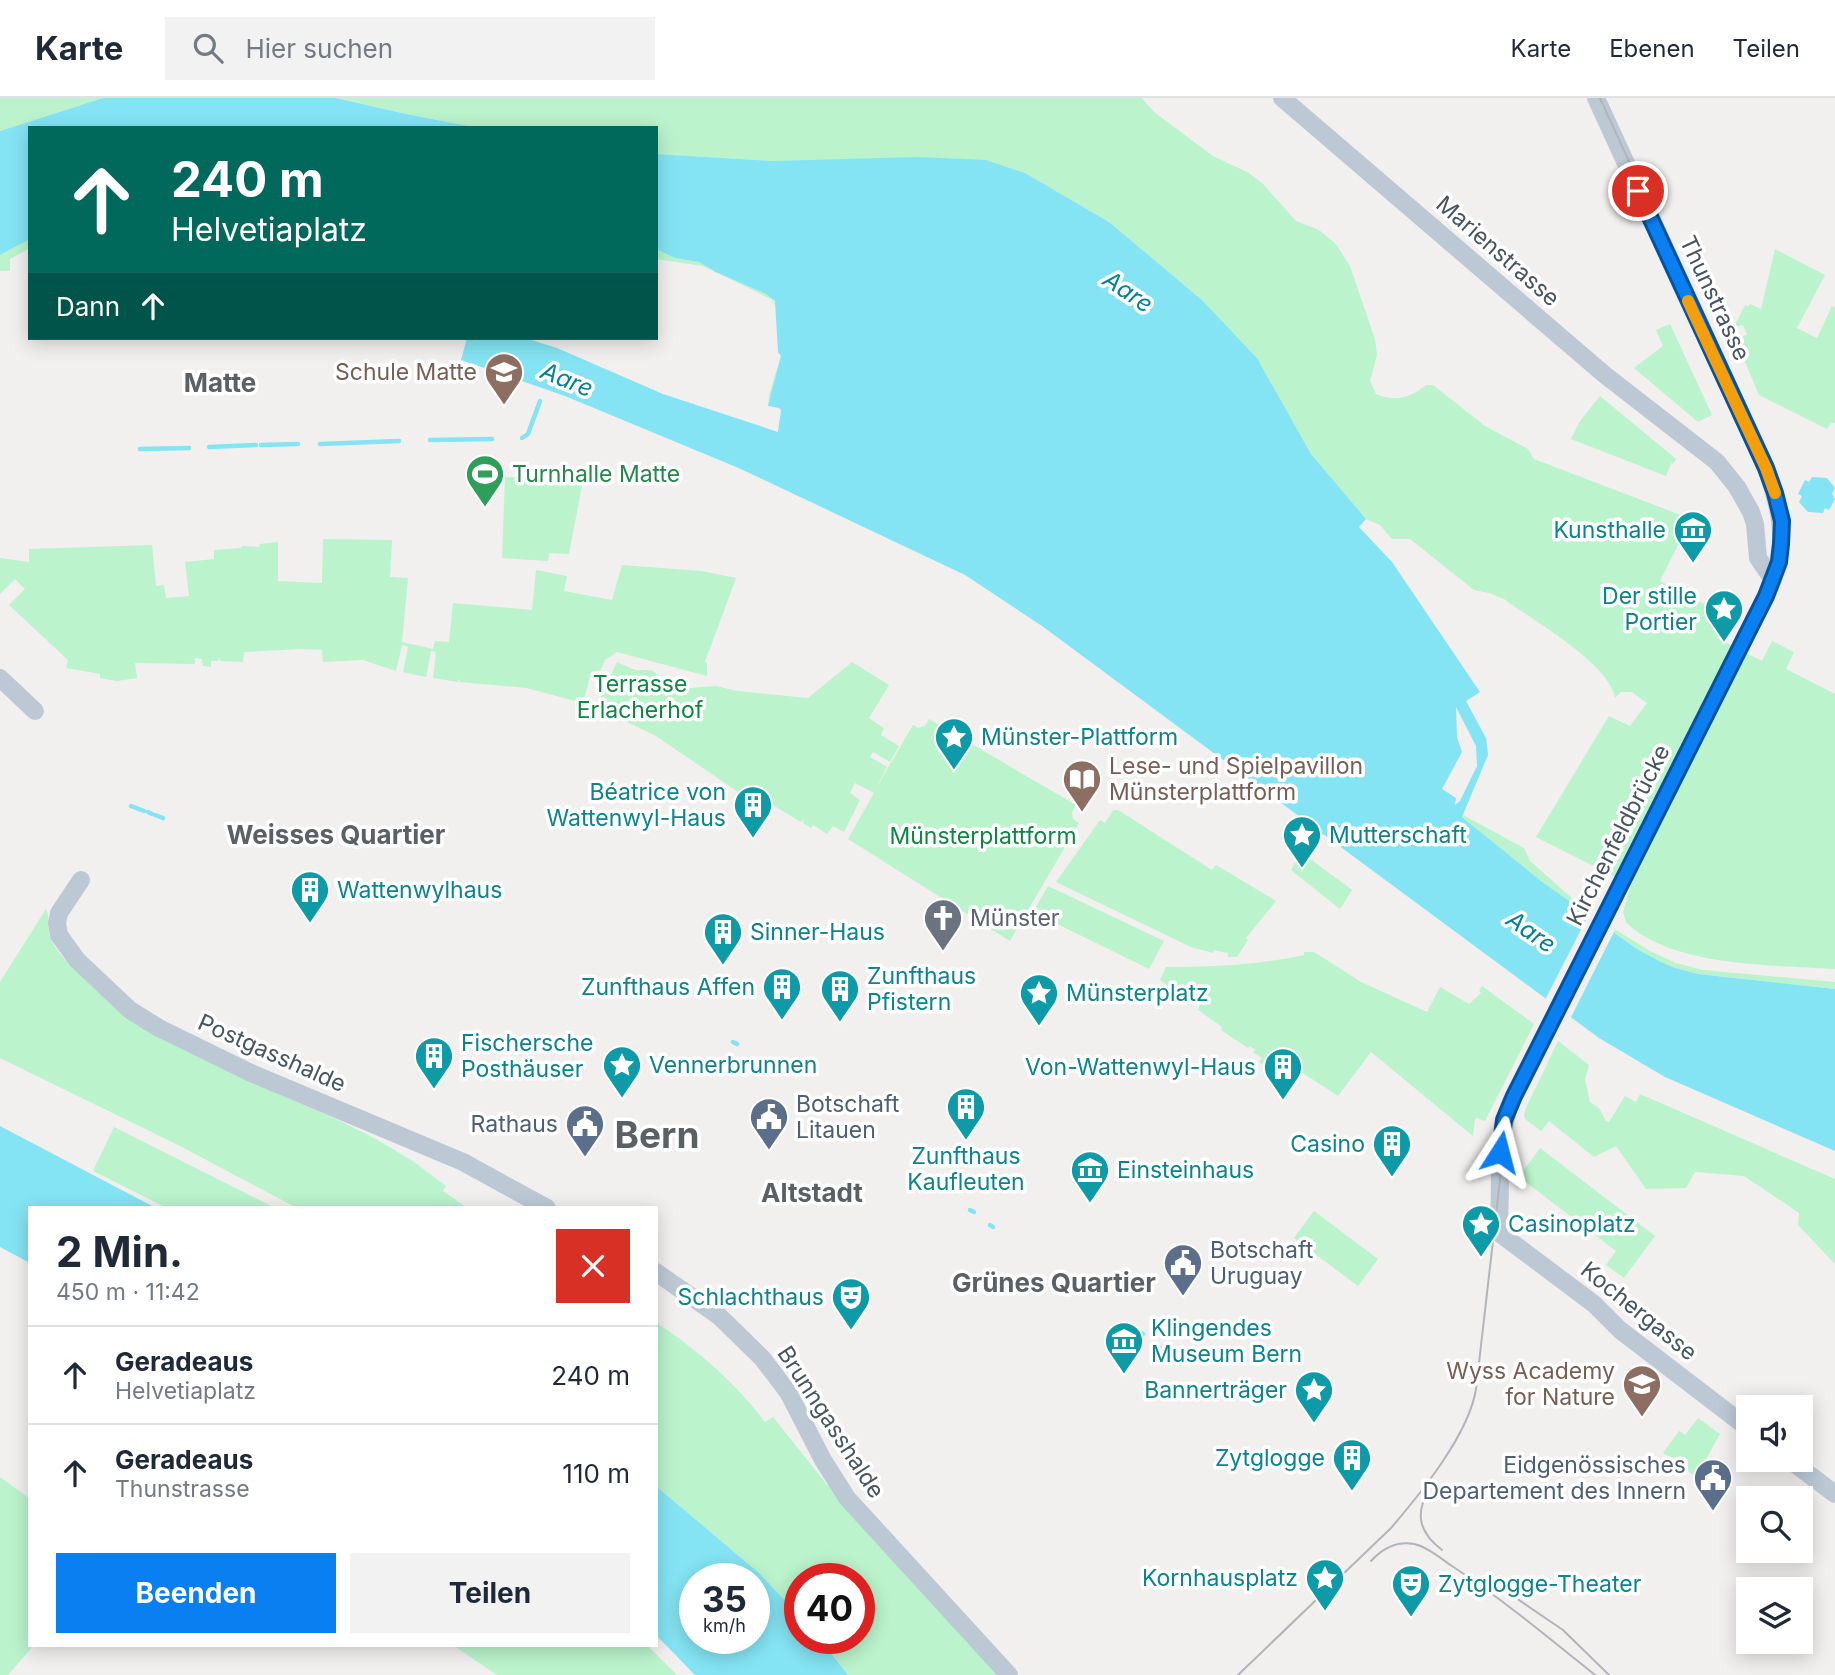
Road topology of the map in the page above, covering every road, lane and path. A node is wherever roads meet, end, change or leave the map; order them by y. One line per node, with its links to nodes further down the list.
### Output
1 (1282, 98): 3 (street, Marienstrasse)
2 (1596, 98): 3 (street, Thunstrasse)
3 (1773, 580): 8 (street, Kirchenfeldbrücke)
4 (0, 678): 5 (street)
5 (35, 711)
6 (81, 880): 7 (street, Postgasshalde)
7 (543, 1206)
8 (1498, 1232): 10 (street, Kochergasse)
9 (658, 1273): 13 (street, Brunngasshalde)
10 (1736, 1419)
11 (1806, 1472): 12 (street)
12 (1835, 1494)
13 (1009, 1675)

